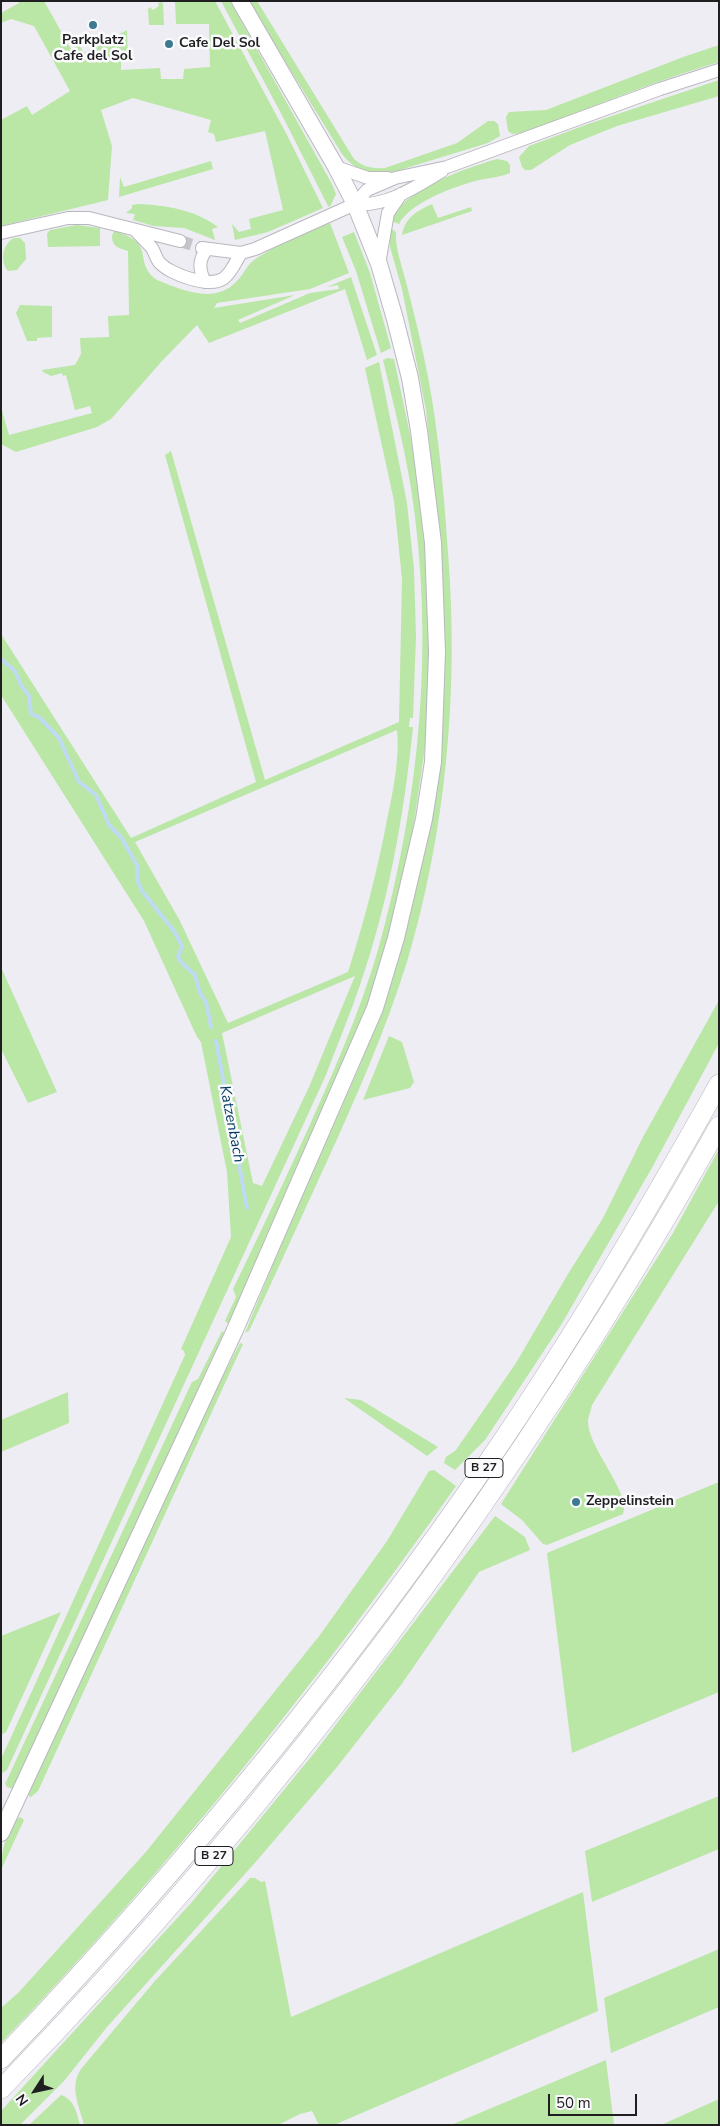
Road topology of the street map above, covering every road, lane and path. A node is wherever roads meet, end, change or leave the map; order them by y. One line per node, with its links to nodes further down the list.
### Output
1 (240, 1): 3 (main road)
2 (719, 70): 4 (street)
3 (336, 167): 5 (street); 7 (main road)
4 (447, 168): 5 (street); 6 (street)
5 (395, 178): 7 (street)
6 (401, 194): 7 (street); 12 (street)
7 (355, 204): 11 (street); 12 (main road)
8 (136, 231): 9 (street); 10 (street); 13 (street)
9 (1, 233)
10 (180, 241)
11 (241, 252): 13 (street); 13 (street)
12 (379, 264): 16 (main road)
13 (205, 282)
14 (719, 1084): 17 (highway, B 27)
15 (719, 1126): 18 (highway, B 27)
16 (1, 1833)
17 (1, 2058)
18 (1, 2088)

